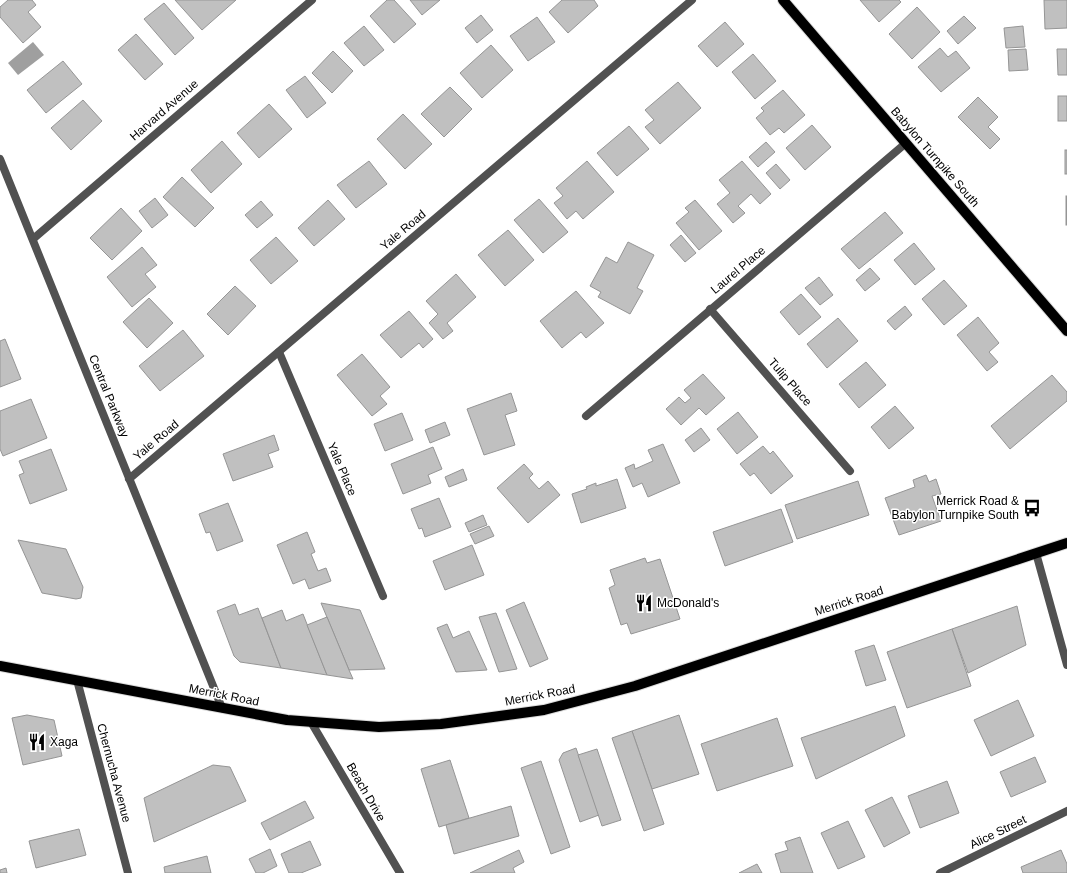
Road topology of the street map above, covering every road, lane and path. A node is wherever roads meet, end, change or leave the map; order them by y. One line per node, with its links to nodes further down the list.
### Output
1 (312, 0): 6 (street, Harvard Avenue)
2 (692, 0): 9 (street, Yale Road)
3 (783, 0): 4 (main road, Babylon Turnpike South)
4 (906, 143): 7 (street, Laurel Place); 8 (main road, Babylon Turnpike South)
5 (0, 159): 6 (street, Central Parkway)
6 (33, 239): 12 (street, Central Parkway)
7 (710, 309): 10 (street, Laurel Place); 11 (street, Tulip Place)
8 (1067, 331)
9 (279, 352): 12 (street, Yale Road); 15 (street, Yale Place)
10 (586, 416)
11 (850, 471)
12 (129, 479): 19 (street, Central Parkway)
13 (1067, 543): 14 (main road, Merrick Road)
14 (1036, 553): 16 (street); 20 (main road, Merrick Road)
15 (383, 596)
16 (1067, 665)
17 (0, 666): 18 (main road, Merrick Road)
18 (77, 680): 19 (main road, Merrick Road); 22 (street, Chernucha Avenue)
19 (222, 708): 20 (main road, Merrick Road)
20 (311, 722): 23 (street, Beach Drive)
21 (1067, 811): 24 (street, Alice Street)
22 (128, 873)
23 (400, 873)
24 (940, 873)

